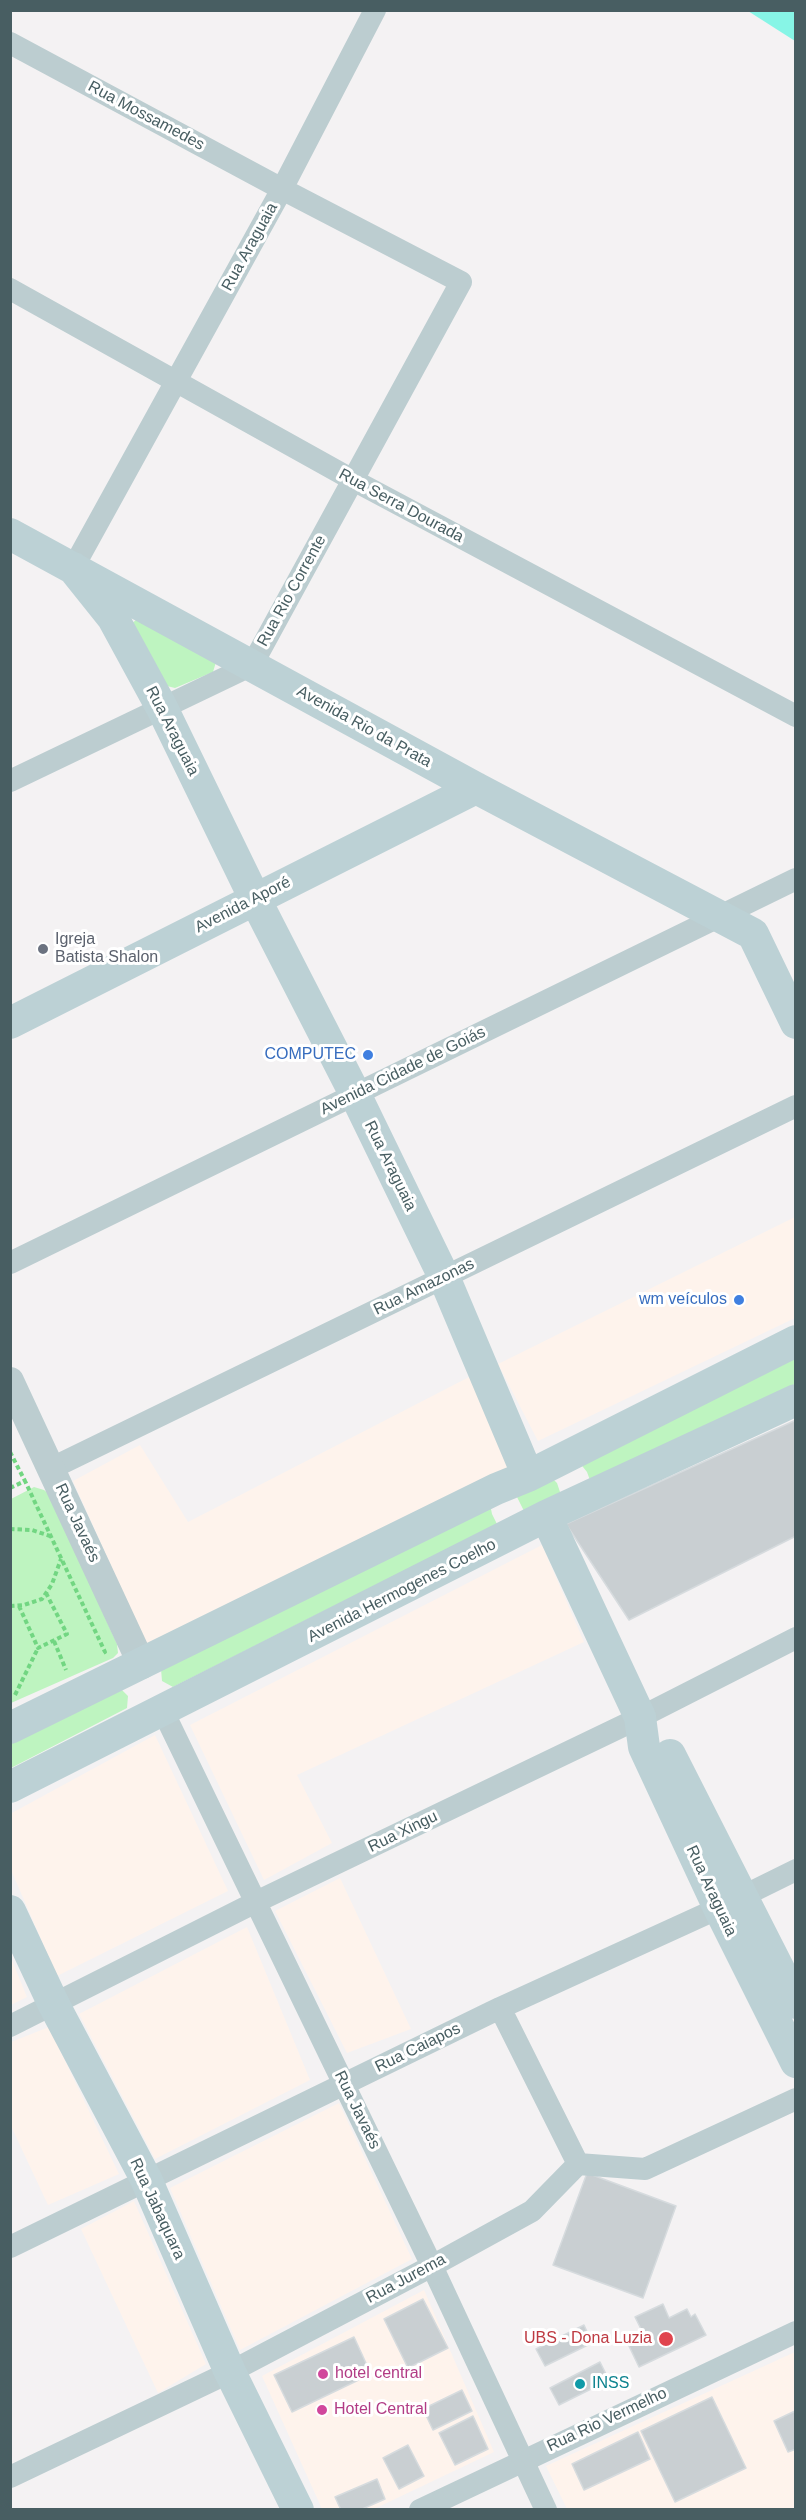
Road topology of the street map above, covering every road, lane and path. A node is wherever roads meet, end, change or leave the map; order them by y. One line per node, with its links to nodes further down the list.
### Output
1 (375, 10): 3 (street, Rua Araguaia)
2 (10, 42): 3 (street, Rua Mossamedes)
3 (282, 189): 4 (street, Rua Mossamedes); 6 (street, Rua Araguaia)
4 (461, 282): 7 (street, Rua Rio Corrente)
5 (10, 289): 6 (street, Rua Serra Dourada)
6 (177, 380): 7 (street, Rua Serra Dourada); 9 (street, Rua Araguaia)
7 (353, 480): 10 (street, Rua Rio Corrente); 12 (street, Rua Serra Dourada)
8 (10, 534): 9 (main road, Avenida Rio da Prata)
9 (73, 568): 10 (main road, Avenida Rio da Prata); 11 (main road, Rua Araguaia)
10 (252, 665): 11 (street, Rua Rio Corrente); 14 (main road, Avenida Rio da Prata)
11 (162, 708): 13 (street, Rua Rio Corrente); 16 (main road, Rua Araguaia)
12 (795, 716)
13 (10, 781)
14 (476, 788): 16 (main road, Avenida Aporé); 17 (main road, Avenida Rio da Prata)
15 (795, 879): 17 (street, Avenida Cidade de Goiás)
16 (255, 899): 18 (main road, Avenida Aporé); 20 (main road, Rua Araguaia)
17 (721, 915): 19 (main road, Avenida Rio da Prata); 20 (street, Avenida Cidade de Goiás)
18 (10, 1023)
19 (795, 1023)
20 (355, 1094): 22 (street, Avenida Cidade de Goiás); 23 (main road, Rua Araguaia)
21 (795, 1106): 23 (street, Rua Amazonas)
22 (10, 1263)
23 (444, 1278): 28 (street, Rua Amazonas); 29 (main road, Rua Araguaia)
24 (795, 1341): 29 (main road)
25 (10, 1381): 28 (street, Rua Javaés)
26 (795, 1400): 32 (main road, Avenida Hermogenes Coelho)
27 (10, 1452): 30 (path)
28 (52, 1468): 43 (street, Rua Javaés)
29 (528, 1476): 32 (main road); 43 (main road)
30 (25, 1480): 31 (path); 34 (path)
31 (10, 1488)
32 (546, 1516): 49 (main road, Avenida Hermogenes Coelho); 50 (main road, Rua Araguaia)
33 (10, 1529): 34 (path)
34 (51, 1536): 35 (path)
35 (61, 1558): 36 (path); 42 (path)
36 (46, 1593): 38 (path); 40 (path)
37 (10, 1606): 38 (path)
38 (19, 1606): 41 (path)
39 (795, 1638): 50 (street, Rua Xingu)
40 (54, 1641): 41 (path); 45 (path)
41 (38, 1648): 48 (path)
42 (96, 1656)
43 (142, 1665): 49 (main road); 51 (main road)
44 (76, 1666): 45 (path)
45 (66, 1670): 46 (path)
46 (56, 1675)
47 (26, 1690): 48 (path)
48 (13, 1696)
49 (163, 1712): 52 (main road, Avenida Hermogenes Coelho); 54 (street, Rua Javaés)
50 (640, 1717): 54 (street, Rua Xingu); 55 (main road, Rua Araguaia)
51 (10, 1728)
52 (10, 1787)
53 (795, 1870): 55 (street, Rua Caiapos)
54 (256, 1902): 58 (street, Rua Xingu); 62 (street, Rua Javaés)
55 (731, 1902): 57 (main road, Rua Araguaia); 59 (street, Rua Caiapos); 61 (main road, Rua Araguaia)
56 (10, 1911): 58 (main road, Rua Jabaquara)
57 (795, 2004)
58 (54, 2005): 60 (street, Rua Xingu); 65 (main road, Rua Jabaquara)
59 (500, 2008): 62 (street, Rua Caiapos); 64 (street)
60 (10, 2026)
61 (795, 2062)
62 (344, 2083): 65 (street, Rua Caiapos); 67 (street, Rua Javaés)
63 (795, 2098): 64 (street)
64 (578, 2164): 67 (street, Rua Jurema)
65 (146, 2179): 66 (street, Rua Caiapos); 69 (main road, Rua Jabaquara)
66 (10, 2247)
67 (432, 2266): 69 (street, Rua Jurema); 70 (street, Rua Javaés)
68 (795, 2332): 70 (street, Rua Rio Vermelho)
69 (230, 2372): 71 (street, Rua Jurema); 72 (main road, Rua Jabaquara)
70 (522, 2460): 73 (street, Rua Rio Vermelho); 74 (street, Rua Javaés)
71 (10, 2477)
72 (298, 2510)
73 (420, 2510)
74 (546, 2510)

